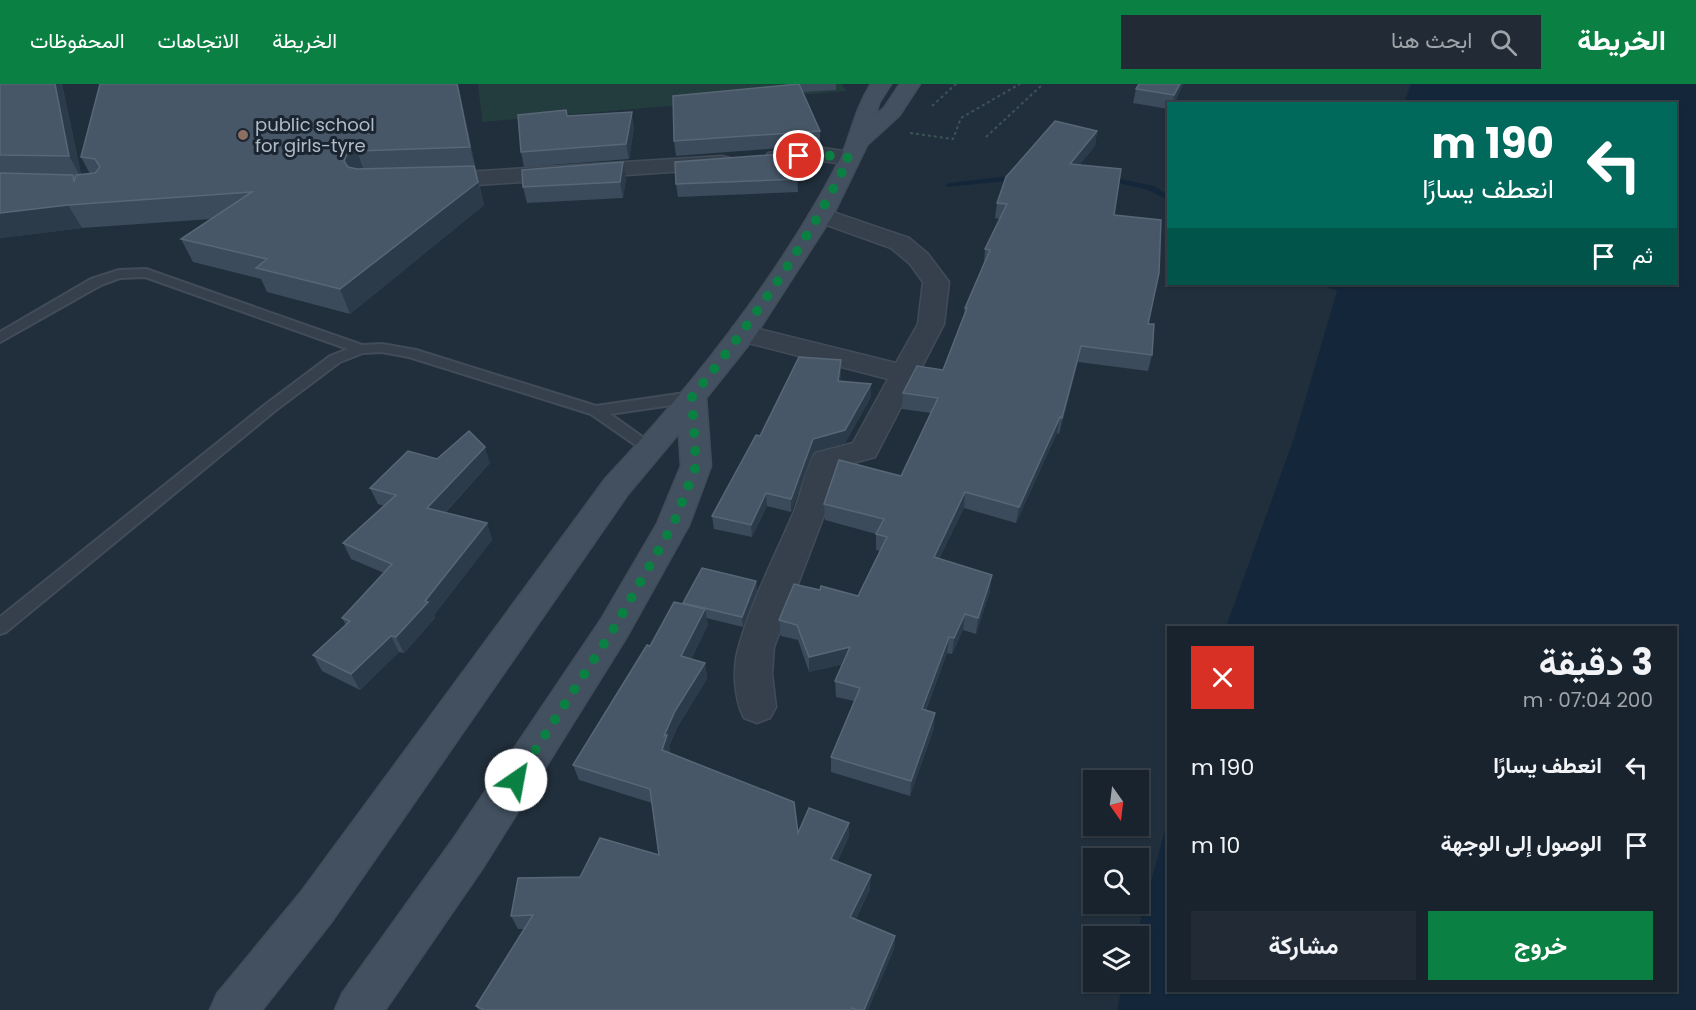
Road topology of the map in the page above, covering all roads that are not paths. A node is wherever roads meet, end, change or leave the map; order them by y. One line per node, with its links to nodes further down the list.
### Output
1 (881, 84): 3 (main road)
2 (910, 84): 3 (main road)
3 (853, 151): 4 (street); 5 (main road)
4 (412, 182)
5 (821, 215): 6 (main road); 9 (street)
6 (742, 333): 9 (street); 10 (main road)
7 (0, 338): 8 (lane)
8 (362, 349): 11 (lane); 13 (lane)
9 (904, 374): 14 (street)
10 (692, 397): 11 (lane); 12 (main road); 16 (main road)
11 (596, 411): 12 (lane)
12 (650, 450): 15 (main road)
13 (0, 627)
14 (757, 707)
15 (233, 1010)
16 (358, 1010)

